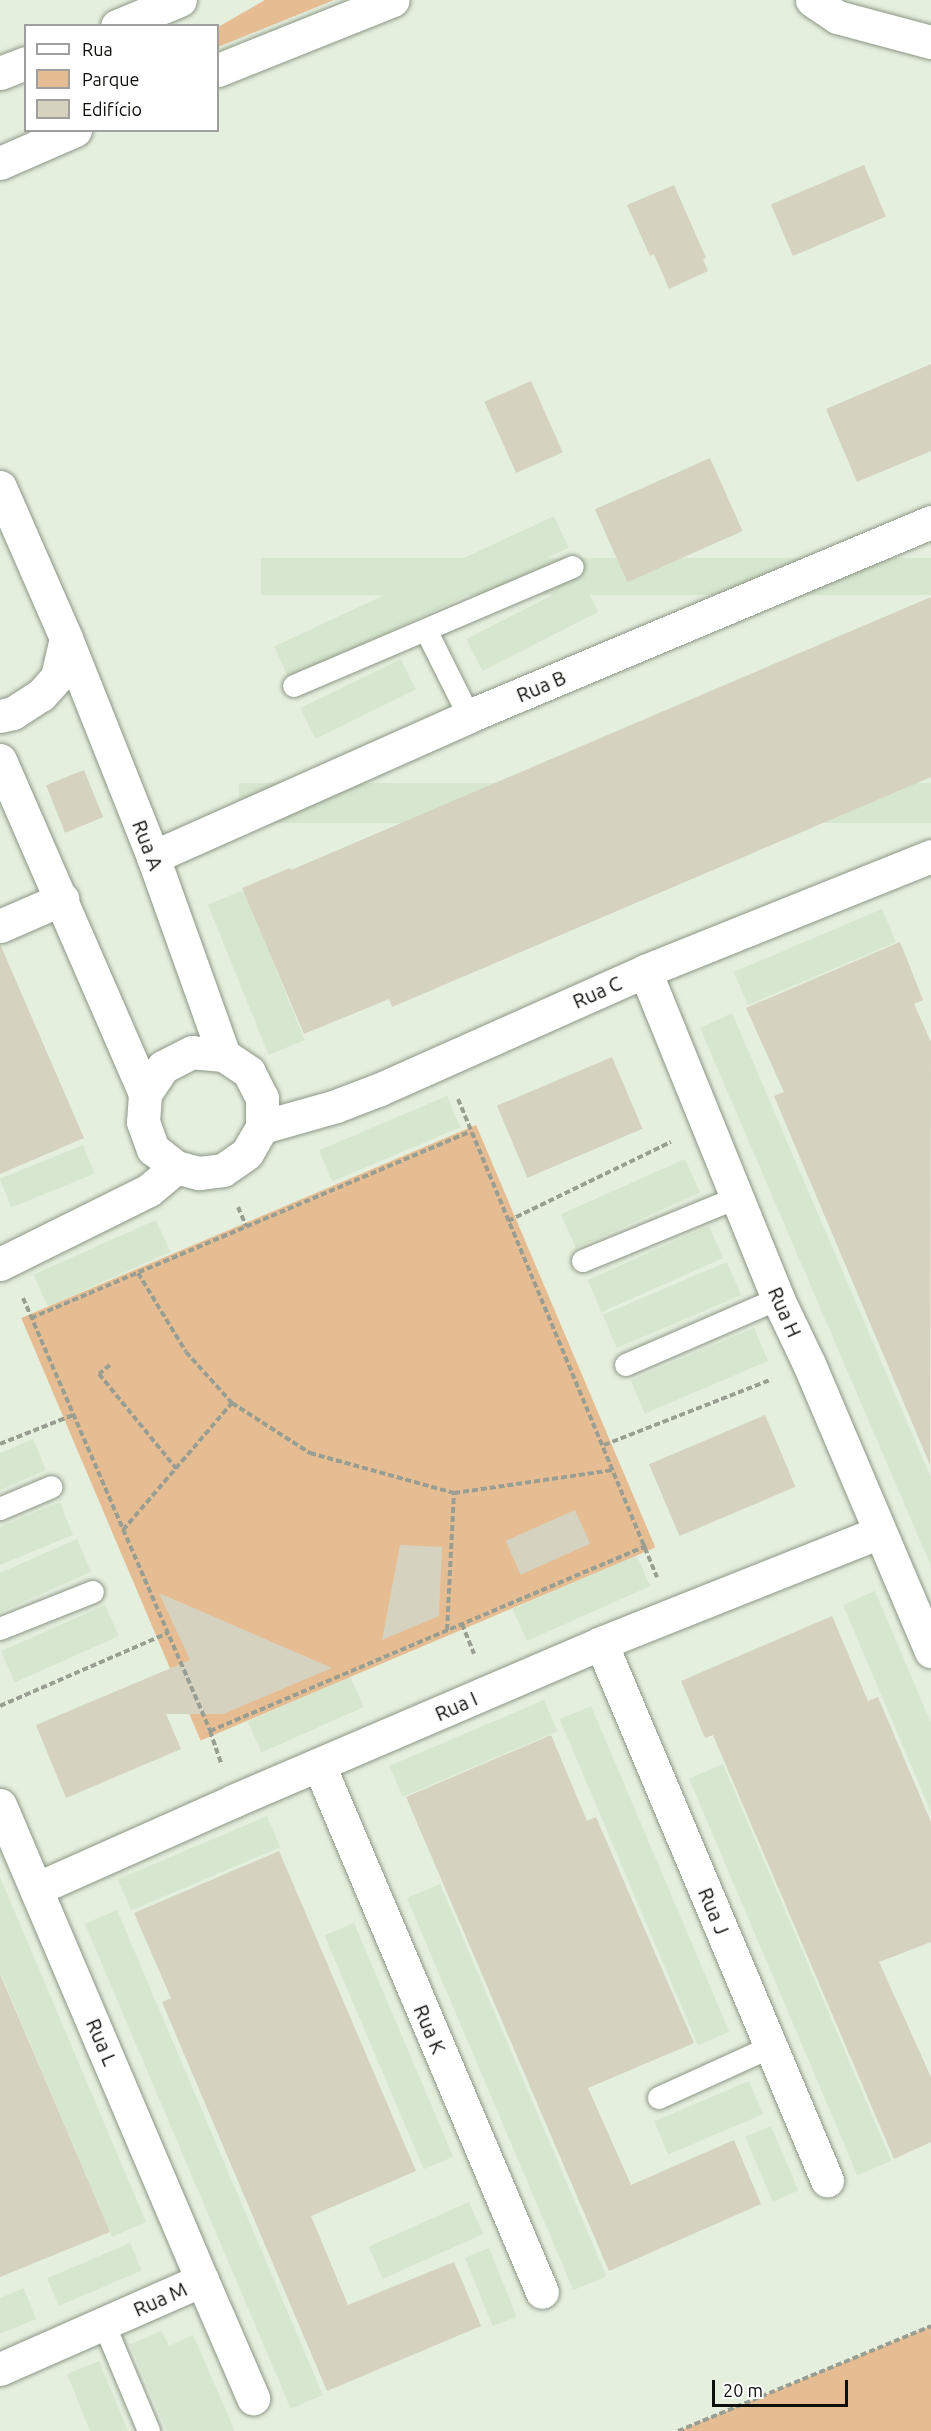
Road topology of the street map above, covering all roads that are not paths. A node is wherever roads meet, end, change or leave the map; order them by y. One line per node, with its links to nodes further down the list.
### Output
1 (180, 0): 4 (street)
2 (393, 0): 7 (street)
3 (812, 0): 5 (street)
4 (122, 24)
5 (931, 42)
6 (24, 64): 8 (street)
7 (219, 70)
8 (0, 73)
9 (70, 132): 10 (street)
10 (0, 163)
11 (0, 487): 15 (street, Rua A)
12 (931, 522): 18 (street, Rua B)
13 (573, 567): 14 (lane)
14 (426, 630): 16 (lane); 18 (lane)
15 (66, 638): 17 (street); 20 (street, Rua A)
16 (294, 686)
17 (0, 716)
18 (469, 716): 20 (street, Rua B)
19 (0, 760): 22 (street)
20 (153, 856): 25 (street, Rua A)
21 (931, 856): 24 (street, Rua C)
22 (62, 898): 23 (street); 26 (street)
23 (0, 926)
24 (645, 971): 27 (street, Rua C); 29 (street, Rua H)
25 (224, 1055): 26 (street); 27 (street)
26 (145, 1094): 28 (street)
27 (262, 1127): 28 (street)
28 (176, 1167): 31 (street)
29 (739, 1197): 30 (lane); 32 (street, Rua H)
30 (584, 1261)
31 (3, 1263)
32 (778, 1299): 33 (lane); 36 (street, Rua H)
33 (626, 1365)
34 (52, 1487): 35 (lane)
35 (0, 1509)
36 (878, 1533): 39 (street, Rua I); 40 (street, Rua H)
37 (93, 1592): 38 (lane)
38 (0, 1629)
39 (601, 1643): 41 (street, Rua I); 44 (street, Rua J)
40 (931, 1651)
41 (318, 1765): 43 (street, Rua I); 48 (street, Rua K)
42 (0, 1805): 43 (street, Rua L)
43 (38, 1888): 47 (street, Rua L)
44 (771, 2047): 45 (lane); 46 (street, Rua J)
45 (660, 2098)
46 (827, 2180)
47 (202, 2280): 49 (street, Rua M); 51 (street, Rua M)
48 (542, 2292)
49 (104, 2324): 50 (street, Rua M); 52 (lane)
50 (0, 2369)
51 (253, 2398)
52 (149, 2431)

